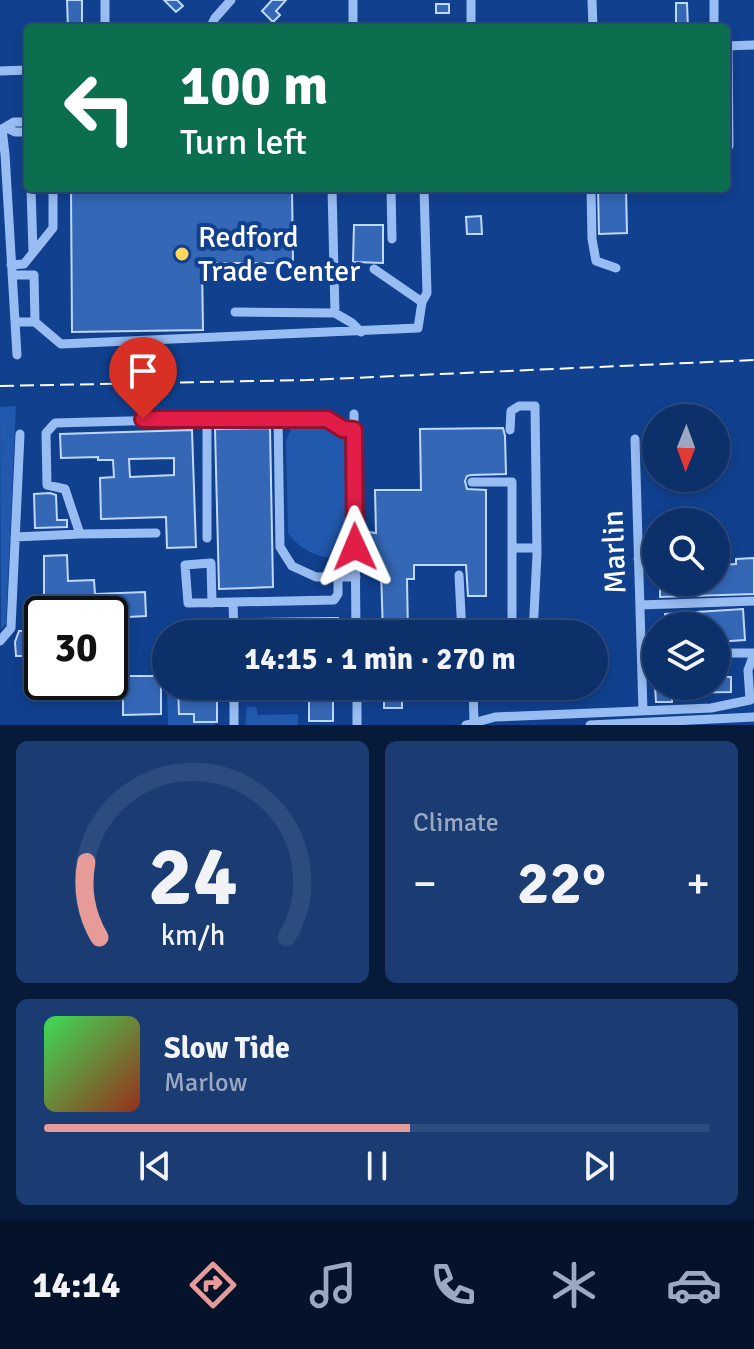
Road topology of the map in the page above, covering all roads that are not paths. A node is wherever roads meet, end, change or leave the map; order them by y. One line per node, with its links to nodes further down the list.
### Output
1 (105, 0): 7 (street)
2 (231, 0): 8 (street)
3 (353, 0): 9 (street)
4 (471, 0): 10 (street)
5 (592, 0): 11 (street)
6 (714, 0): 12 (street)
7 (105, 24)
8 (212, 24)
9 (353, 24)
10 (471, 24)
11 (593, 24)
12 (714, 24)
13 (754, 45): 14 (street)
14 (730, 46)
15 (24, 70): 16 (street)
16 (0, 71)
17 (24, 122): 18 (street)
18 (3, 129): 19 (street); 30 (street)
19 (24, 132)
20 (31, 192): 27 (street)
21 (53, 192): 27 (street)
22 (332, 192): 33 (street)
23 (391, 192): 26 (street)
24 (424, 192): 31 (street)
25 (591, 192): 28 (street)
26 (392, 239)
27 (33, 252): 30 (street)
28 (616, 268)
29 (374, 269): 31 (street)
30 (11, 270): 34 (street); 35 (street)
31 (422, 302): 36 (street)
32 (235, 312): 33 (street)
33 (335, 313): 36 (street)
34 (15, 322): 35 (street); 37 (street)
35 (35, 322): 36 (street)
36 (361, 332)
37 (17, 355)
38 (354, 414): 41 (street)
39 (278, 417): 40 (street); 41 (street); 55 (street)
40 (207, 420): 47 (street); 49 (street)
41 (354, 430): 56 (street)
42 (510, 430): 51 (street)
43 (20, 434): 48 (street)
44 (635, 439): 52 (street, Marlin)
45 (472, 482): 50 (street)
46 (156, 533): 47 (street)
47 (80, 534): 48 (street)
48 (15, 537): 66 (street)
49 (207, 538)
50 (512, 548): 51 (street); 64 (street)
51 (537, 548): 65 (street)
52 (638, 559): 53 (street); 60 (street, Marlin)
53 (642, 559)
54 (459, 575): 63 (street)
55 (338, 577): 56 (street); 59 (street)
56 (356, 577): 62 (street)
57 (754, 601): 60 (street)
58 (212, 603): 58 (street); 59 (street)
59 (233, 603): 61 (street)
60 (640, 605): 72 (street, Marlin)
61 (233, 620)
62 (356, 620)
63 (461, 620)
64 (512, 620)
65 (534, 620)
66 (0, 641)
67 (730, 653): 68 (street)
68 (754, 654): 72 (street)
69 (234, 700): 76 (street)
70 (357, 700): 77 (street)
71 (474, 700): 74 (street)
72 (643, 711): 74 (street)
73 (754, 717): 75 (street)
74 (475, 724)
75 (658, 724): 78 (street)
76 (234, 725)
77 (357, 725)
78 (590, 725)

